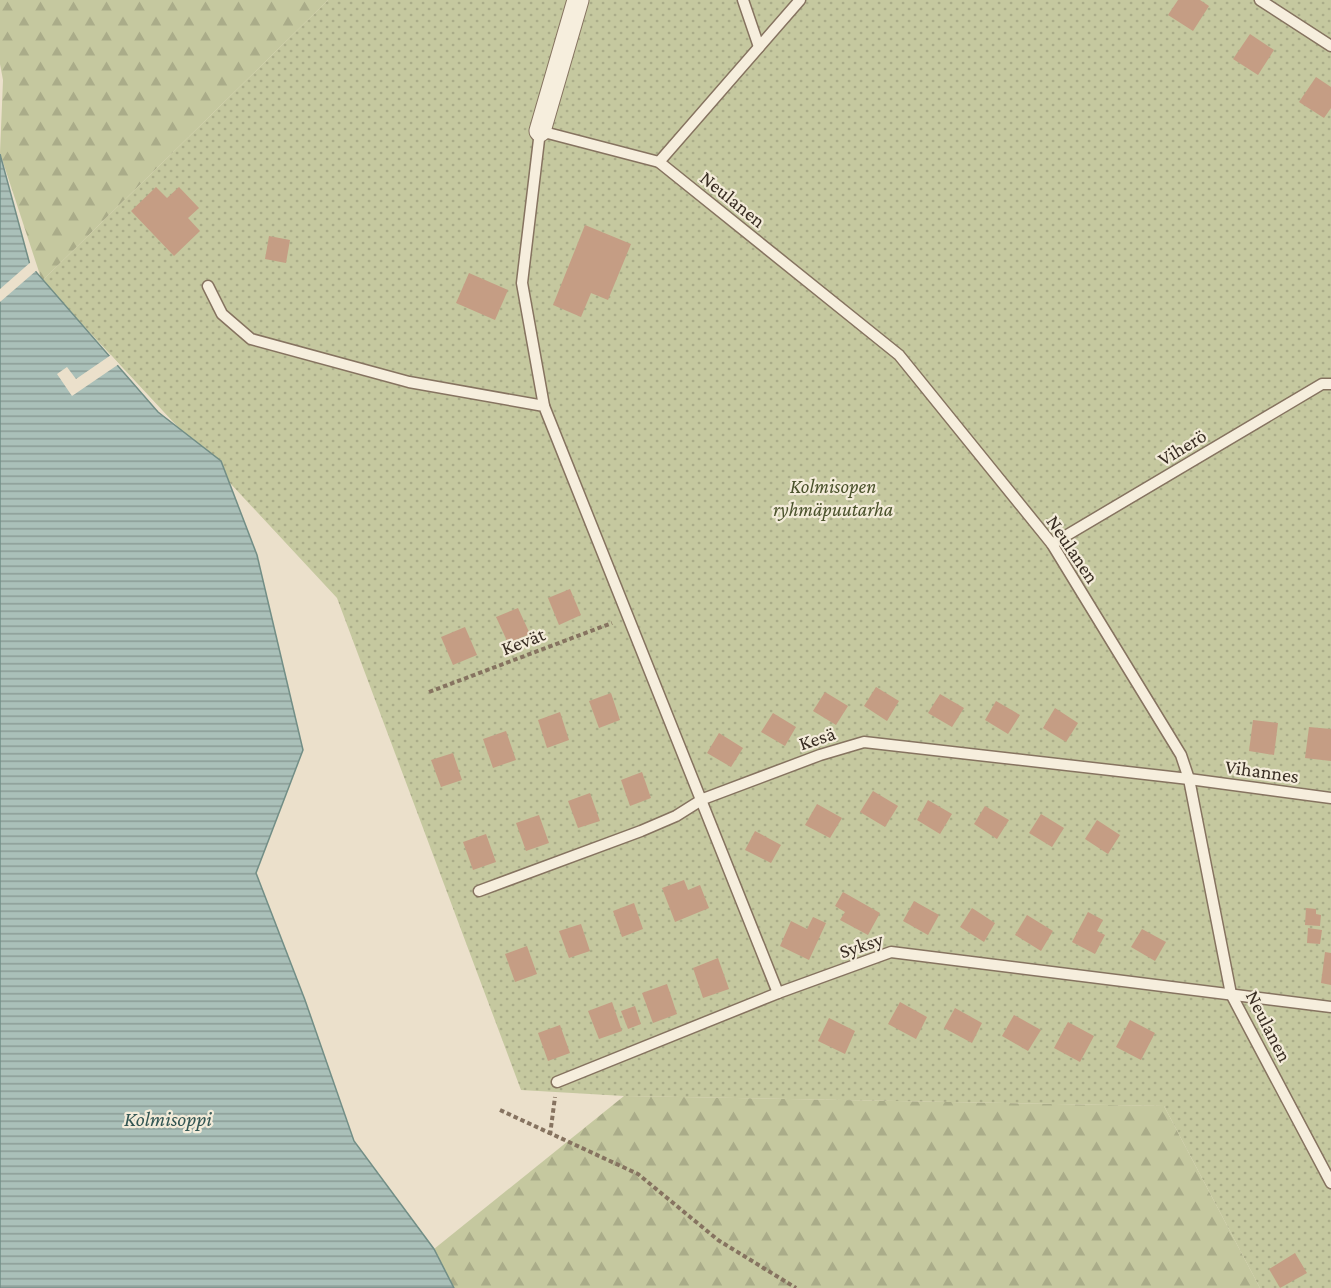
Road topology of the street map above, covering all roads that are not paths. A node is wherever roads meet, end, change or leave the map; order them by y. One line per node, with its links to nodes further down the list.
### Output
1 (578, 0): 7 (street)
2 (743, 0): 6 (lane)
3 (800, 0): 6 (lane)
4 (1260, 0): 5 (lane)
5 (1331, 46)
6 (759, 47): 8 (lane)
7 (540, 131): 8 (lane, Neulanen); 11 (lane)
8 (659, 162): 12 (lane, Neulanen)
9 (208, 286): 11 (lane)
10 (1331, 384): 12 (lane, Viherö)
11 (544, 406): 15 (lane)
12 (1052, 544): 13 (lane, Neulanen)
13 (1189, 779): 14 (lane, Vihannes); 15 (lane, Kesä); 18 (lane, Neulanen)
14 (1331, 798)
15 (703, 799): 16 (lane, Kesä); 17 (lane)
16 (479, 891)
17 (778, 993): 18 (lane, Syksy); 20 (lane, Syksy)
18 (1231, 994): 19 (lane, Syksy); 21 (lane, Neulanen)
19 (1331, 1007)
20 (557, 1082)
21 (1331, 1184)

